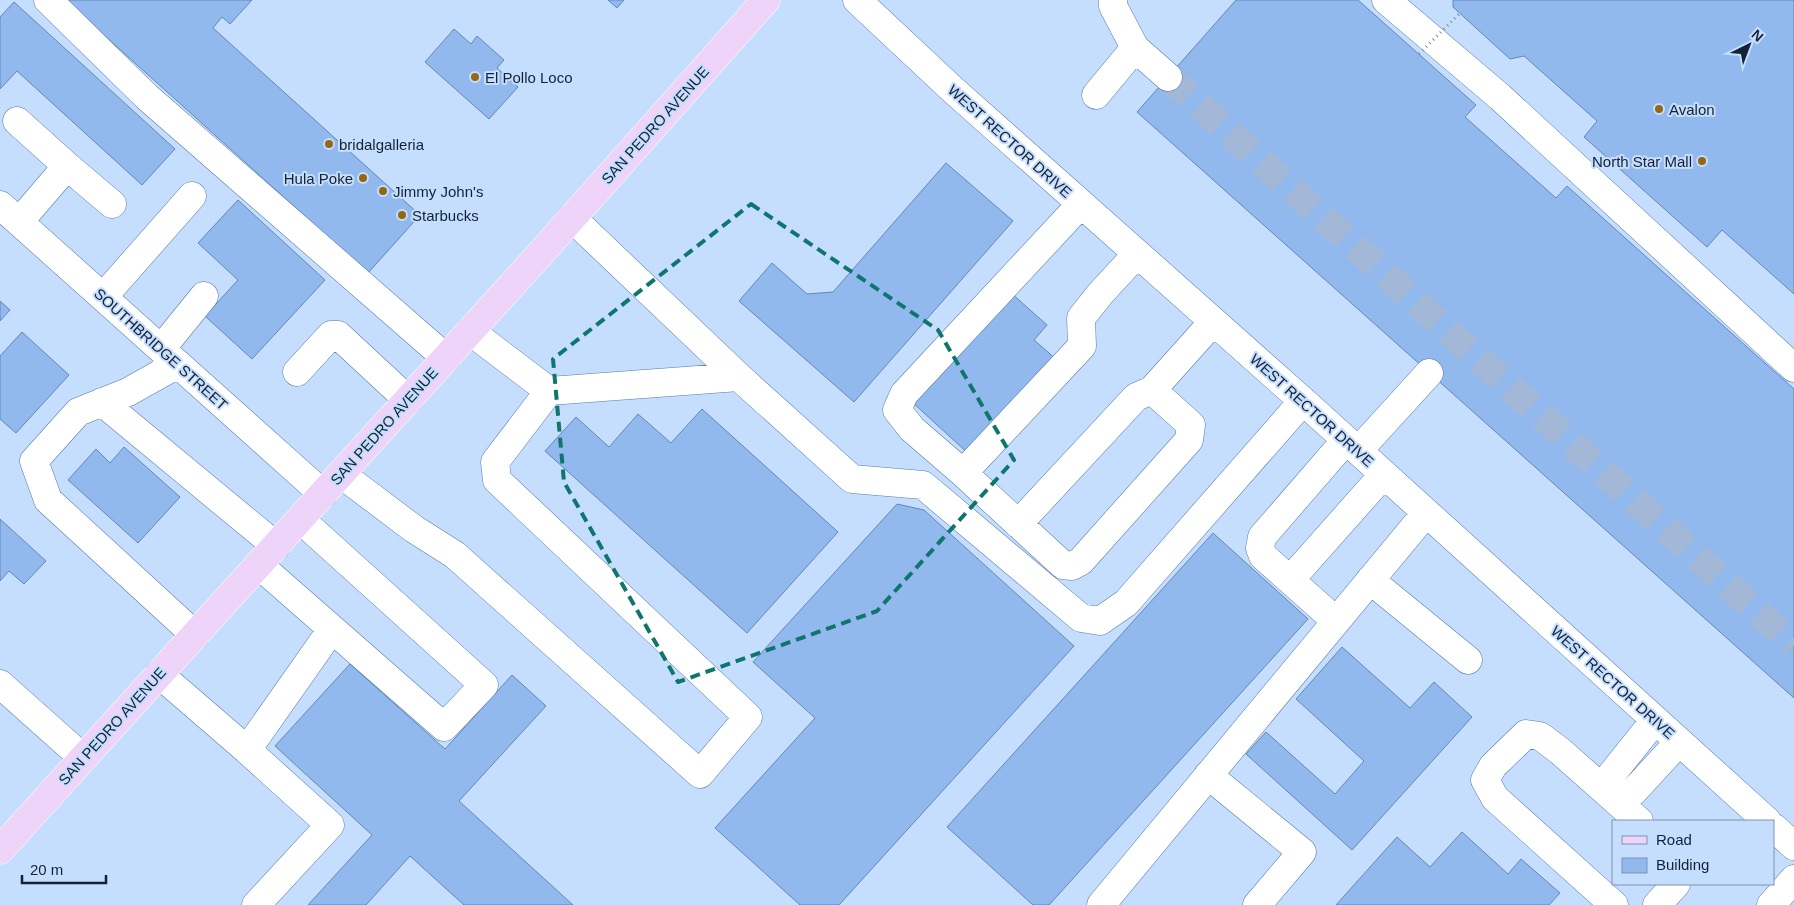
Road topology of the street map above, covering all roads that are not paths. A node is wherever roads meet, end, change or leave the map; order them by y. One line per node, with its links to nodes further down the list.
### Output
1 (48, 0): 22 (street)
2 (766, 0): 15 (main road, SAN PEDRO AVENUE)
3 (857, 0): 13 (street, WEST RECTOR DRIVE)
4 (1113, 0): 6 (street)
5 (1386, 0): 23 (street)
6 (1136, 48): 7 (street); 8 (street)
7 (1168, 77)
8 (1096, 95)
9 (17, 121): 10 (street)
10 (67, 166): 12 (street); 14 (street)
11 (192, 196): 18 (street)
12 (112, 204)
13 (1080, 204): 16 (street, WEST RECTOR DRIVE); 33 (street)
14 (5, 211): 18 (street, SOUTHBRIDGE STREET)
15 (572, 218): 20 (main road, SAN PEDRO AVENUE); 26 (street)
16 (1137, 254): 19 (street, WEST RECTOR DRIVE); 33 (street)
17 (204, 296): 21 (street)
18 (103, 298): 21 (street, SOUTHBRIDGE STREET)
19 (1213, 322): 27 (street); 30 (street, WEST RECTOR DRIVE)
20 (470, 330): 22 (main road, SAN PEDRO AVENUE); 28 (street)
21 (169, 356): 31 (street); 36 (street, SOUTHBRIDGE STREET)
22 (446, 358): 29 (main road, SAN PEDRO AVENUE)
23 (1794, 368)
24 (296, 372): 29 (street)
25 (1429, 372): 32 (street)
26 (739, 378): 28 (street); 30 (street)
27 (1152, 390): 39 (street); 39 (street)
28 (549, 391): 34 (street)
29 (408, 400): 34 (main road, SAN PEDRO AVENUE)
30 (1303, 401): 32 (street, WEST RECTOR DRIVE)
31 (102, 402): 40 (street); 45 (street)
32 (1352, 446): 35 (street, WEST RECTOR DRIVE); 41 (street)
33 (963, 473): 39 (street)
34 (341, 474): 36 (main road, SAN PEDRO AVENUE)
35 (1384, 474): 37 (street, WEST RECTOR DRIVE); 41 (street)
36 (323, 494): 38 (main road, SAN PEDRO AVENUE)
37 (1426, 513): 42 (street); 49 (street, WEST RECTOR DRIVE)
38 (300, 519): 40 (main road, SAN PEDRO AVENUE); 44 (street)
39 (1018, 524)
40 (267, 555): 44 (street); 45 (main road, SAN PEDRO AVENUE)
41 (1290, 580): 43 (street)
42 (1370, 580): 43 (street); 46 (street)
43 (1336, 621): 53 (street)
44 (332, 628): 51 (street)
45 (195, 635): 47 (main road, SAN PEDRO AVENUE)
46 (1468, 660)
47 (159, 674): 51 (street); 52 (main road, SAN PEDRO AVENUE)
48 (0, 684): 52 (street)
49 (1655, 720): 50 (street, WEST RECTOR DRIVE); 54 (street)
50 (1679, 742): 54 (street); 56 (street, WEST RECTOR DRIVE)
51 (247, 750): 62 (street)
52 (83, 758): 59 (main road, SAN PEDRO AVENUE)
53 (1208, 775): 63 (street); 64 (street)
54 (1612, 797): 55 (street); 65 (street)
55 (1638, 820)
56 (1766, 820)
57 (1774, 828): 58 (street)
58 (1794, 846)
59 (0, 850)
60 (1794, 879): 67 (street)
61 (1675, 885): 66 (street)
62 (256, 905)
63 (1101, 905)
64 (1257, 905)
65 (1614, 905)
66 (1657, 905)
67 (1771, 905)

